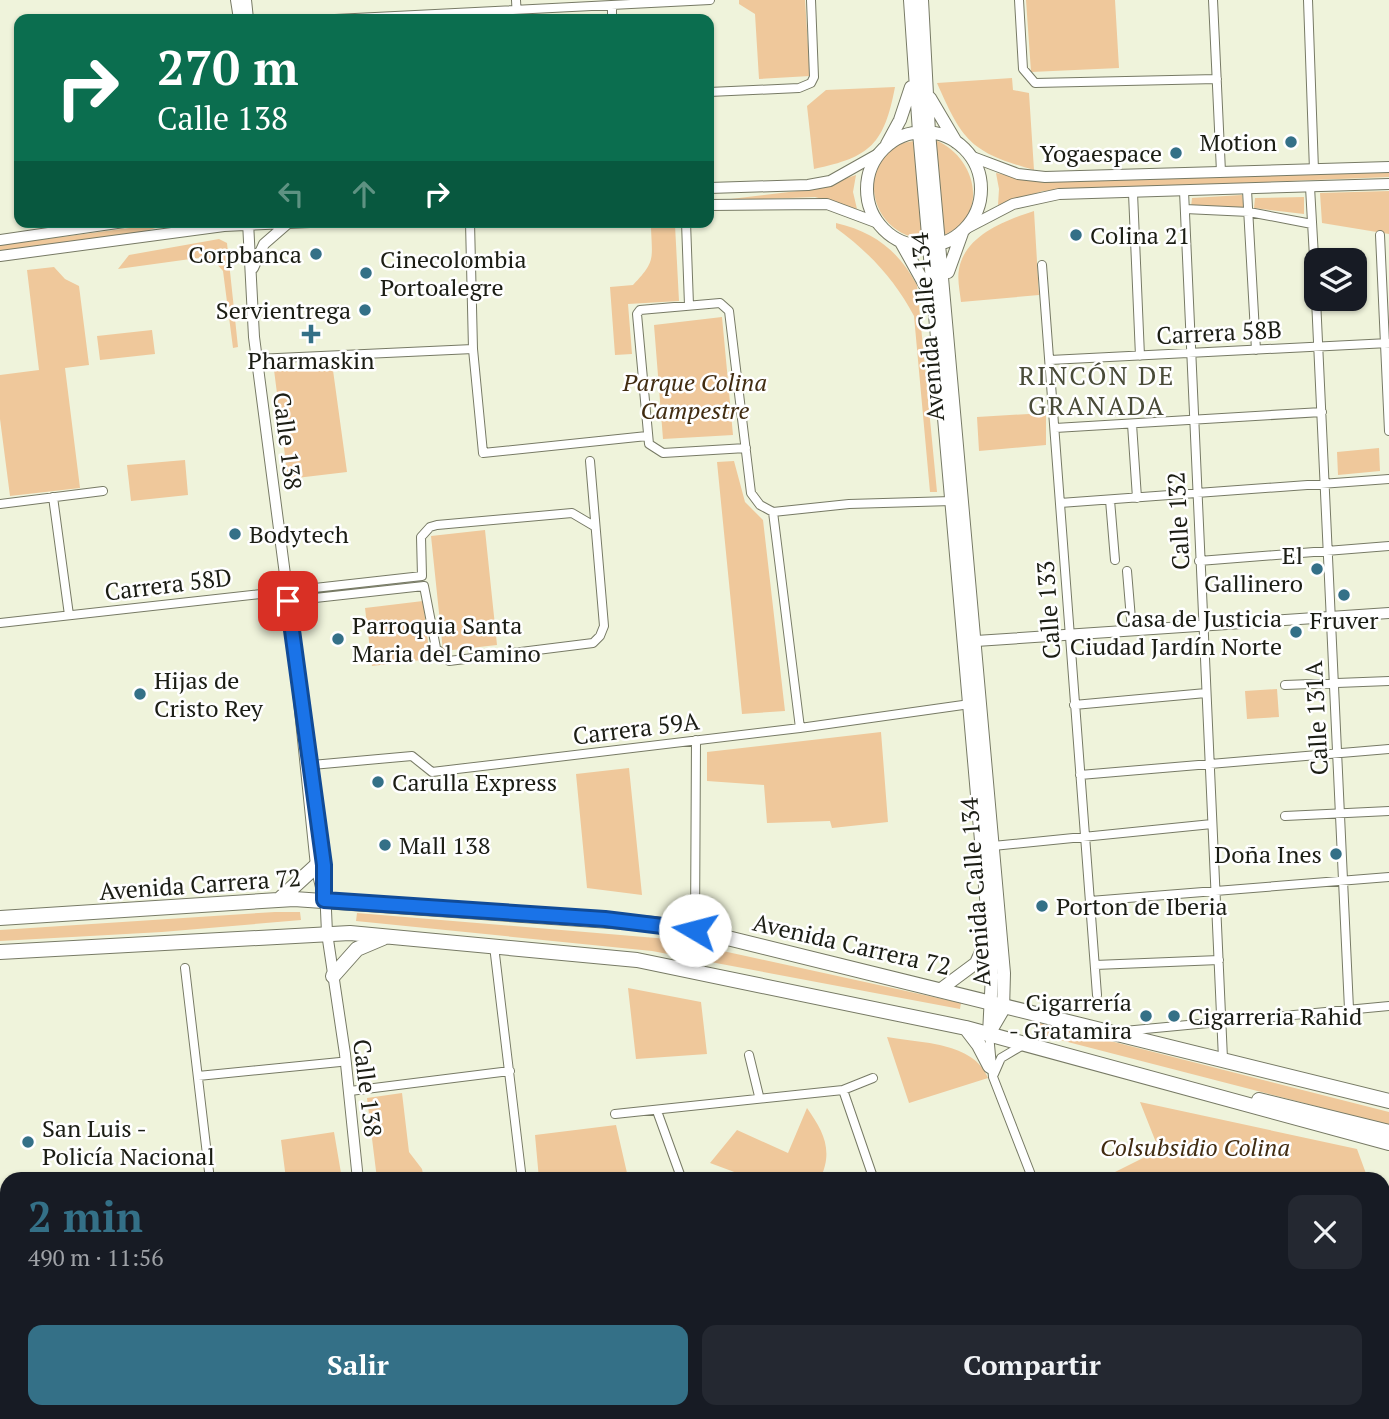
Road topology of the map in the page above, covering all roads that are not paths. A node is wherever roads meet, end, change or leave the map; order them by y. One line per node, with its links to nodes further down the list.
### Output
1 (710, 0): 8 (street)
2 (811, 0): 13 (street)
3 (910, 0): 11 (main road, Avenida Calle 134)
4 (922, 0): 14 (main road, Avenida Calle 134)
5 (1019, 0): 12 (street)
6 (1213, 0): 12 (street)
7 (1308, 0): 20 (street)
8 (612, 5): 9 (street); 10 (street)
9 (526, 14)
10 (612, 14)
11 (914, 73): 15 (main road, Avenida Calle 134); 17 (main road)
12 (1217, 79): 21 (street)
13 (714, 92)
14 (927, 92): 15 (main road, Avenida Calle 134); 16 (main road)
15 (924, 132): 16 (main road); 17 (main road); 43 (main road, Avenida Calle 134)
16 (956, 142): 18 (main road)
17 (881, 151): 24 (main road); 31 (main road)
18 (970, 156): 21 (main road); 39 (main road)
19 (1389, 167): 20 (main road)
20 (1314, 170): 21 (main road)
21 (1221, 172)
22 (1389, 184): 23 (main road)
23 (1310, 187): 25 (main road); 32 (street)
24 (714, 188)
25 (1247, 190): 26 (main road); 30 (street)
26 (1184, 191): 27 (main road); 29 (street, Calle 132)
27 (1133, 192): 39 (main road); 57 (street)
28 (714, 205): 31 (main road)
29 (1185, 209): 30 (street); 56 (street, Calle 132)
30 (1249, 212): 32 (street); 55 (street)
31 (878, 223): 42 (main road)
32 (1312, 224): 44 (street)
33 (83, 228): 41 (main road)
34 (210, 228): 45 (main road)
35 (248, 228): 47 (main road, Calle 138)
36 (283, 228): 47 (main road)
37 (470, 228): 54 (street)
38 (686, 228): 49 (street)
39 (964, 230): 43 (main road); 48 (main road)
40 (1380, 235): 52 (street)
41 (0, 240)
42 (901, 242): 43 (main road); 50 (main road)
43 (936, 245): 48 (main road, Avenida Calle 134); 50 (main road, Avenida Calle 134)
44 (1313, 248)
45 (0, 256)
46 (1042, 265): 59 (street, Calle 133)
47 (250, 281): 58 (main road, Calle 138)
48 (946, 293): 95 (main road, Avenida Calle 134)
49 (689, 305): 65 (street); 66 (street)
50 (936, 310): 74 (main road, Avenida Calle 134)
51 (1317, 311): 53 (street, Calle 131A)
52 (1387, 343): 53 (street, Carrera 58B); 64 (street)
53 (1319, 347): 55 (street, Carrera 58B); 60 (street, Calle 131A)
54 (473, 349): 58 (street); 65 (street)
55 (1256, 350): 56 (street, Carrera 58B)
56 (1189, 353): 57 (street, Carrera 58B); 61 (street, Calle 132)
57 (1140, 356): 59 (street, Carrera 58B)
58 (256, 359): 86 (main road, Calle 138)
59 (1050, 360): 63 (street, Calle 133)
60 (1322, 412): 61 (street); 69 (street, Calle 131A)
61 (1193, 419): 62 (street); 71 (street, Calle 132)
62 (1132, 424): 63 (street); 73 (street)
63 (1055, 428): 76 (street, Calle 133)
64 (1389, 431)
65 (647, 436): 66 (street)
66 (746, 448): 78 (street)
67 (590, 461): 79 (street)
68 (1389, 479): 69 (street)
69 (1325, 484): 71 (street); 81 (street, Calle 131A)
70 (103, 491): 72 (street)
71 (1196, 493): 73 (street); 83 (street, Calle 132)
72 (53, 497): 77 (street); 89 (street)
73 (1137, 498): 75 (street)
74 (952, 500): 78 (street); 100 (main road, Avenida Calle 134)
75 (1110, 500): 76 (street); 82 (street)
76 (1060, 503): 94 (street, Calle 133)
77 (0, 504)
78 (774, 512): 103 (street)
79 (594, 526): 85 (street, Carrera 58D); 87 (street, Carrera 58D)
80 (1389, 546): 81 (street)
81 (1328, 551): 83 (street); 90 (street, Calle 131A)
82 (1115, 560)
83 (1199, 561): 92 (street, Calle 132)
84 (1127, 571): 93 (street)
85 (341, 584): 86 (street, Carrera 58D); 87 (street)
86 (287, 596): 87 (street, Carrera 58D); 89 (street, Carrera 58D); 102 (main road, Calle 138)
87 (343, 596)
88 (1389, 613): 90 (main road)
89 (69, 615): 91 (street, Carrera 58D)
90 (1331, 618): 92 (main road); 97 (street, Calle 131A)
91 (0, 623)
92 (1202, 626): 93 (main road); 99 (street, Calle 132)
93 (1132, 631): 94 (main road)
94 (1069, 635): 95 (main road); 101 (street, Calle 133)
95 (976, 641): 115 (main road, Avenida Calle 134)
96 (1389, 681): 97 (street)
97 (1334, 683): 98 (street); 106 (street, Calle 131A)
98 (1285, 685)
99 (1206, 693): 101 (street); 108 (street, Calle 132)
100 (970, 704): 103 (street, Carrera 59A); 125 (main road, Avenida Calle 134)
101 (1074, 705): 109 (street, Calle 133)
102 (300, 707): 107 (main road, Calle 138); 116 (main road, Calle 138)
103 (800, 728): 104 (street, Carrera 59A)
104 (696, 740): 107 (street, Carrera 59A); 124 (street)
105 (1389, 748): 106 (street)
106 (1337, 752): 108 (street); 111 (street, Calle 131A)
107 (312, 765): 121 (main road, Calle 138)
108 (1209, 765): 109 (street); 113 (street, Calle 132)
109 (1080, 775): 114 (street, Calle 133)
110 (1389, 811): 111 (street)
111 (1340, 813): 112 (street); 118 (street, Calle 131A)
112 (1285, 816)
113 (1212, 824): 114 (street); 119 (street, Calle 132)
114 (1085, 837): 115 (street); 122 (street, Calle 133)
115 (993, 846): 136 (main road, Avenida Calle 134)
116 (316, 866): 120 (highway); 121 (main road, Calle 138)
117 (1389, 877): 118 (street)
118 (1343, 880): 119 (street); 138 (street, Calle 131A)
119 (1215, 889): 122 (street); 130 (street, Calle 132)
120 (280, 900): 121 (highway, Avenida Carrera 72); 123 (highway, Avenida Carrera 72)
121 (324, 900): 124 (highway, Avenida Carrera 72); 126 (main road, Calle 138)
122 (1090, 901): 131 (street, Calle 133)
123 (0, 918)
124 (695, 930): 134 (highway, Avenida Carrera 72)
125 (989, 932): 134 (main road); 136 (main road, Avenida Calle 134)
126 (327, 933): 127 (highway); 129 (highway); 133 (main road, Calle 138)
127 (388, 936): 128 (highway); 133 (highway)
128 (494, 946): 141 (highway); 148 (street)
129 (0, 951)
130 (1219, 960): 131 (street); 139 (street, Calle 132)
131 (1095, 965): 135 (street, Calle 133)
132 (185, 968): 150 (street)
133 (332, 976): 140 (main road, Calle 138)
134 (941, 989): 136 (highway, Avenida Carrera 72)
135 (1097, 995)
136 (998, 1003): 142 (highway, Avenida Carrera 72); 143 (main road, Avenida Calle 134)
137 (1389, 1006): 138 (street)
138 (1349, 1009): 139 (street)
139 (1221, 1021): 142 (street); 146 (street, Calle 132)
140 (339, 1024): 147 (main road, Calle 138); 154 (main road, Calle 138)
141 (966, 1028): 143 (highway); 149 (highway)
142 (1115, 1032): 146 (highway, Avenida Carrera 72)
143 (989, 1034): 144 (highway); 149 (street)
144 (1028, 1045): 149 (street); 152 (highway)
145 (749, 1055): 155 (street)
146 (1223, 1059): 156 (highway, Avenida Carrera 72)
147 (340, 1062): 150 (street); 161 (main road, Calle 138)
148 (510, 1071): 154 (street); 164 (street)
149 (992, 1072): 167 (street)
150 (198, 1076): 162 (street)
151 (873, 1078): 153 (street)
152 (1192, 1087): 159 (highway); 160 (highway)
153 (843, 1090): 155 (street); 166 (street)
154 (350, 1091): 161 (main road, Calle 138)
155 (759, 1097): 157 (street)
156 (1389, 1101)
157 (657, 1111): 158 (street); 165 (street)
158 (615, 1114)
159 (1389, 1132)
160 (1389, 1143)
161 (356, 1158): 163 (main road, Calle 138)
162 (209, 1172)
163 (357, 1172)
164 (521, 1172)
165 (679, 1172)
166 (871, 1172)
167 (1030, 1172)

